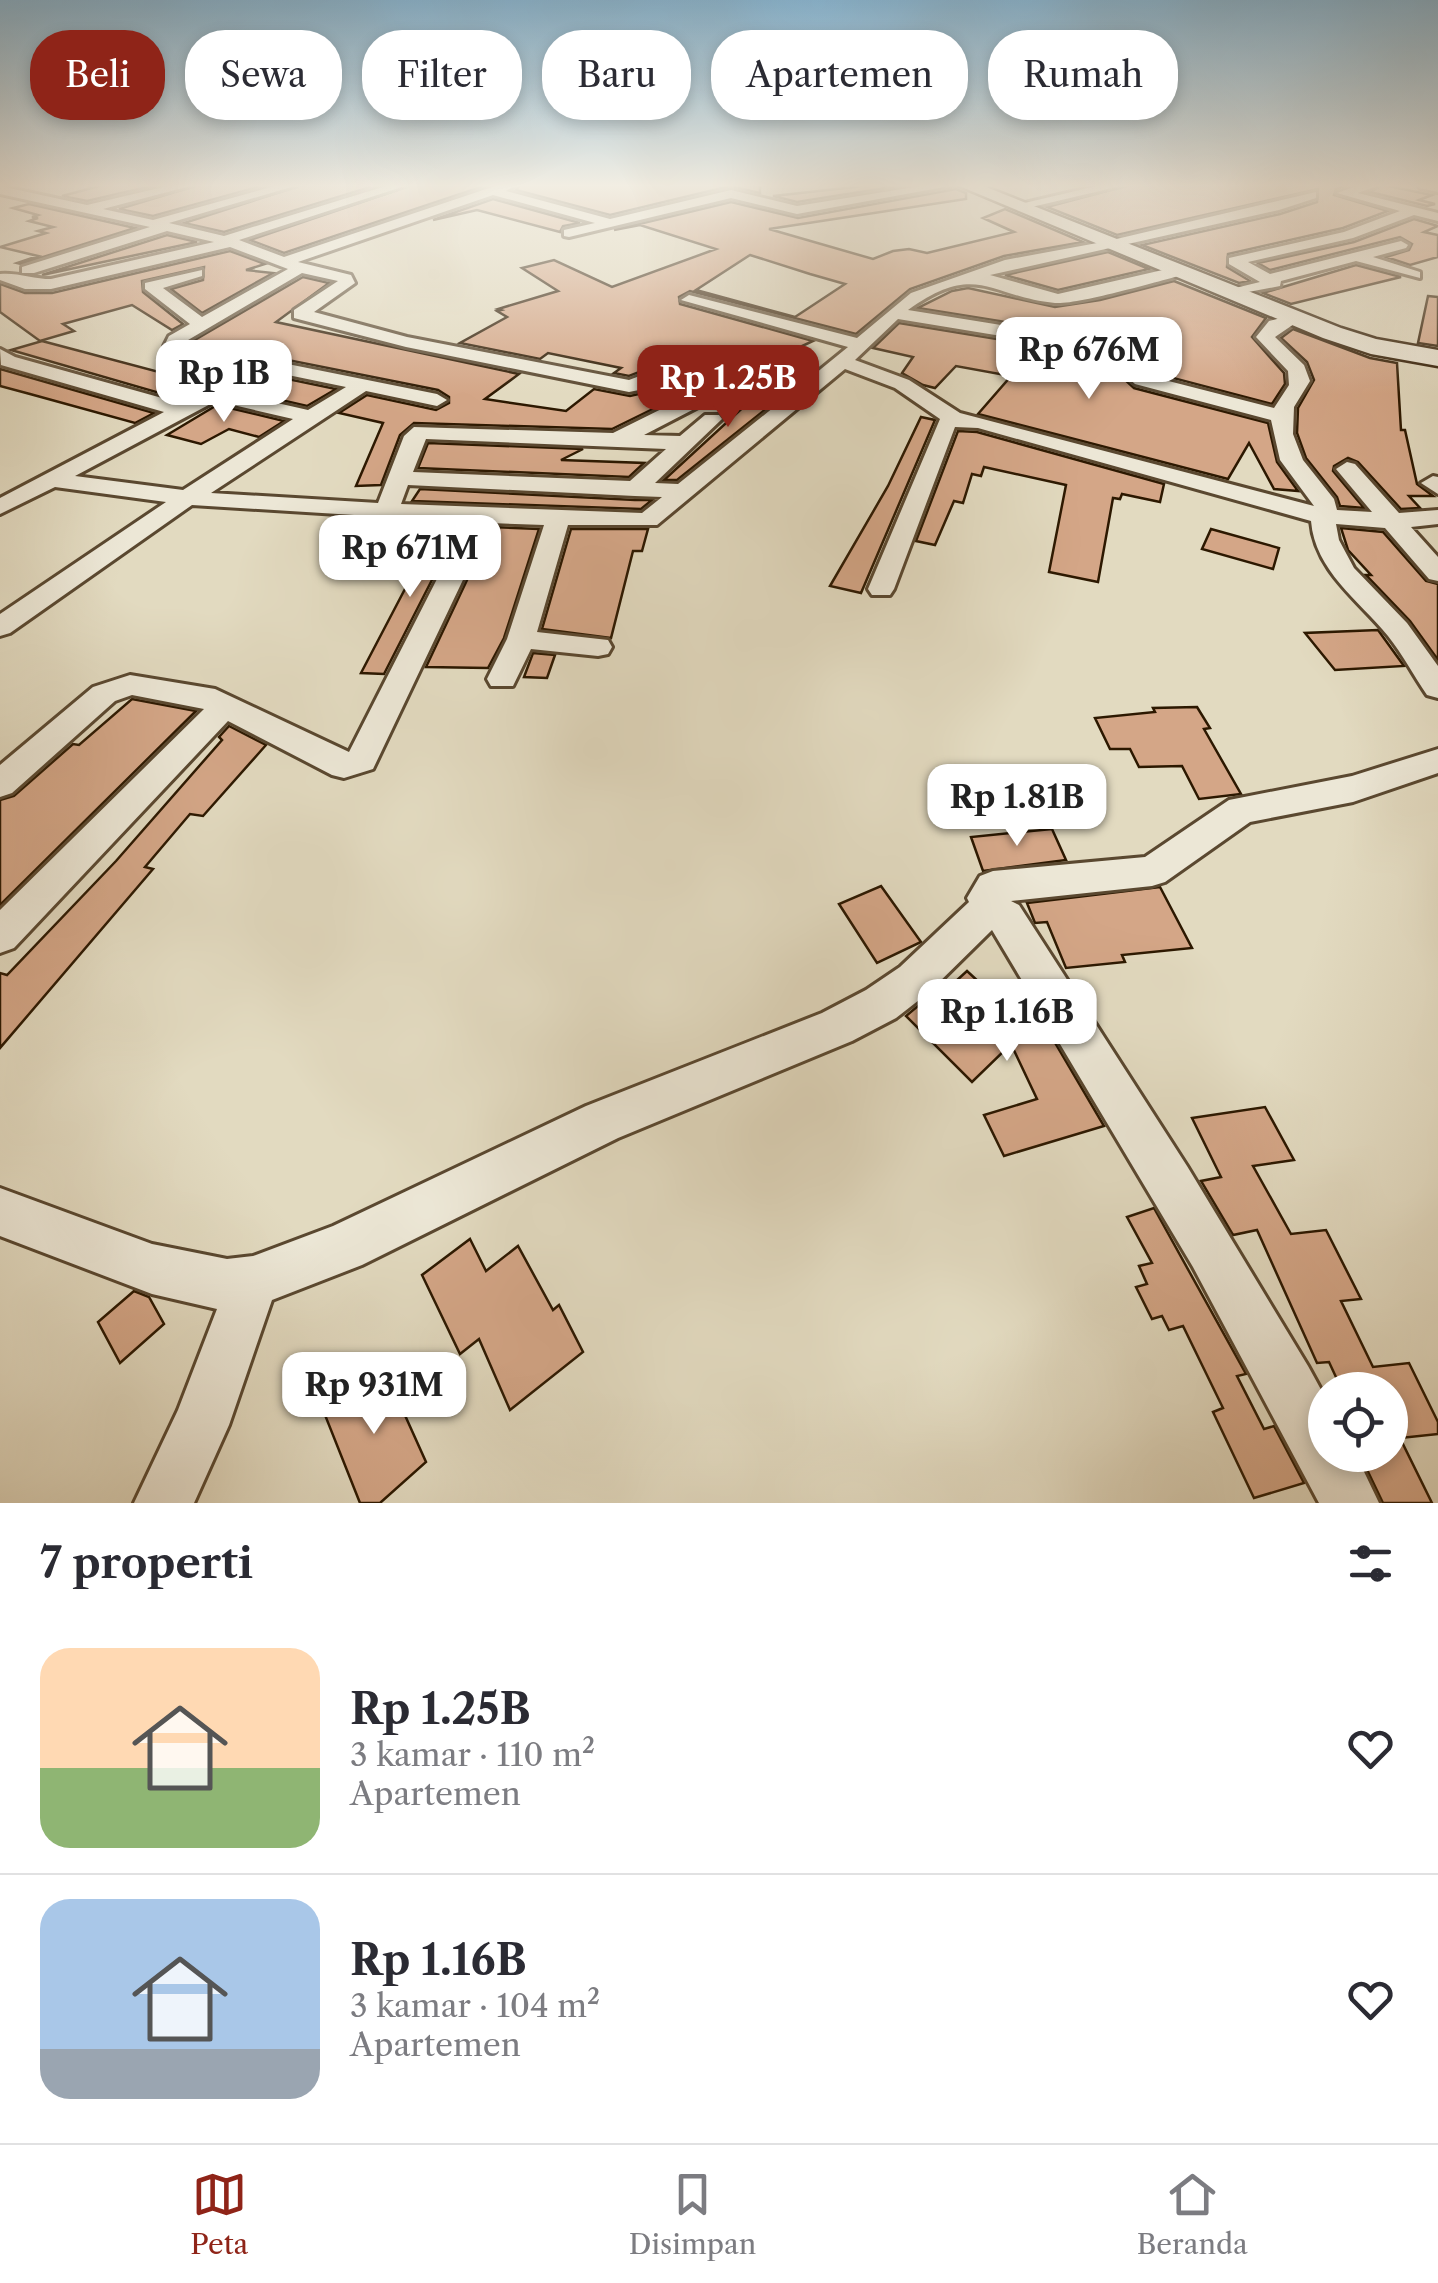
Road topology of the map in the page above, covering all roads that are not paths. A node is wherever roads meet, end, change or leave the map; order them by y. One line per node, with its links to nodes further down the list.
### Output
1 (70, 255): 15 (street)
2 (172, 255): 15 (street)
3 (271, 255): 10 (street)
4 (283, 255): 10 (street)
5 (1048, 255): 16 (street)
6 (1142, 255): 12 (street)
7 (1261, 255): 17 (street)
8 (1350, 255): 11 (street)
9 (1363, 255): 11 (street)
10 (277, 257): 23 (street); 23 (street); 29 (street)
11 (1357, 257): 13 (street); 14 (street)
12 (1180, 271): 16 (street); 19 (street)
13 (1293, 272): 17 (street); 18 (street)
14 (1414, 274)
15 (5, 276)
16 (975, 276): 21 (street)
17 (1270, 278): 19 (street)
18 (1322, 284)
19 (1233, 293): 22 (street)
20 (690, 300): 24 (street)
21 (896, 314): 24 (street); 35 (street)
22 (1291, 318): 26 (street); 35 (street)
23 (204, 326): 25 (street)
24 (860, 344): 28 (street)
25 (231, 358): 30 (street); 32 (street)
26 (1438, 358)
27 (3, 360): 34 (street)
28 (842, 362): 31 (street); 38 (street)
29 (749, 373): 31 (street); 39 (street)
30 (364, 385): 33 (street); 36 (street)
31 (807, 389): 45 (street)
32 (212, 394): 34 (street); 36 (street)
33 (437, 400)
34 (181, 410): 43 (street)
35 (1282, 416): 50 (street)
36 (311, 417): 46 (street)
37 (712, 419): 40 (street)
38 (954, 420): 50 (street); 55 (street)
39 (614, 441): 40 (street); 42 (street)
40 (687, 444): 44 (street)
41 (1347, 470): 53 (street)
42 (399, 478): 44 (street); 48 (street)
43 (51, 480): 46 (street); 47 (street)
44 (635, 488): 45 (street)
45 (686, 491): 52 (street)
46 (188, 498): 48 (street); 56 (street)
47 (0, 507)
48 (388, 508): 49 (street)
49 (481, 516): 52 (street); 61 (street)
50 (1322, 516): 53 (street); 60 (street)
51 (1438, 517): 53 (street)
52 (558, 519): 57 (street)
53 (1389, 522): 54 (street)
54 (1438, 573)
55 (881, 589)
56 (0, 627)
57 (521, 638): 58 (street); 59 (street)
58 (598, 647)
59 (502, 679)
60 (1438, 688)
61 (226, 705): 63 (street); 65 (street)
62 (1438, 761): 64 (street)
63 (0, 784)
64 (990, 907): 67 (street); 68 (street)
65 (0, 936)
66 (0, 1212): 67 (street)
67 (253, 1282): 70 (street)
68 (1308, 1422)
69 (1334, 1472): 71 (street)
70 (162, 1503)
71 (1350, 1503)

